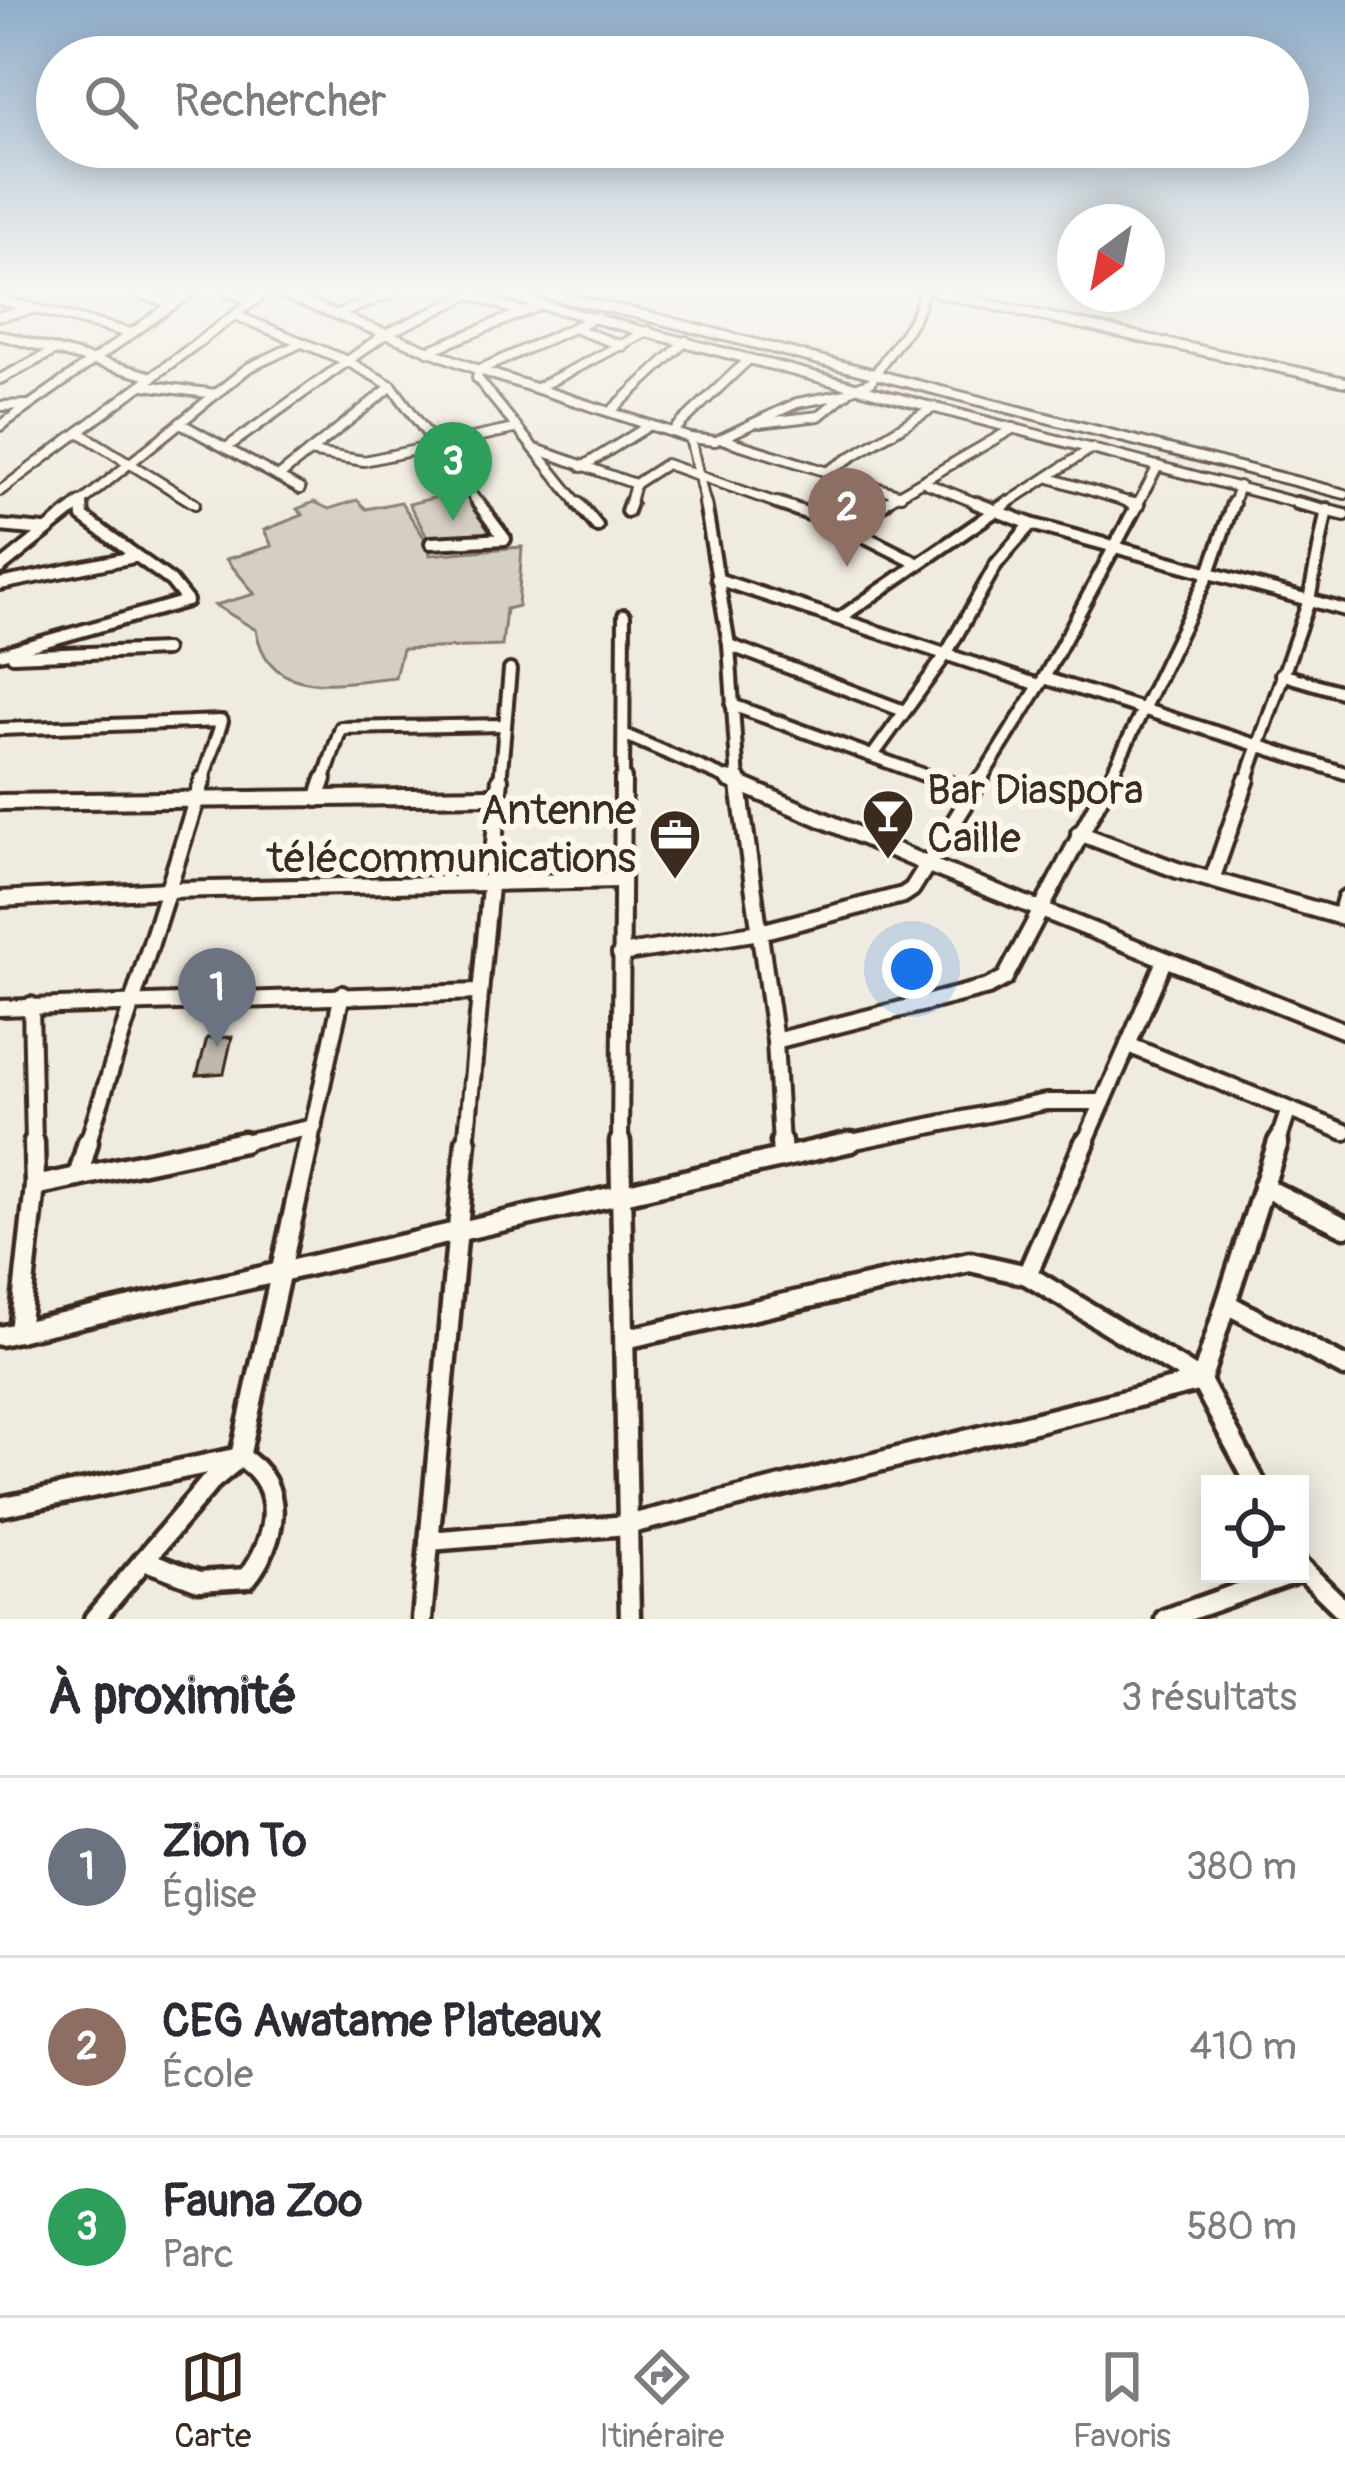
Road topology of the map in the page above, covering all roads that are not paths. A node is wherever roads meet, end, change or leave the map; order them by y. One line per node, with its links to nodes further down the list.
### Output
1 (82, 369): 26 (street)
2 (118, 369): 17 (street)
3 (164, 369): 17 (street)
4 (248, 369): 24 (street)
5 (336, 369): 41 (street)
6 (361, 369): 21 (street)
7 (475, 369): 16 (street)
8 (482, 369): 16 (street)
9 (576, 369): 23 (street)
10 (656, 369): 29 (street)
11 (738, 369): 37 (street)
12 (788, 369): 22 (street)
13 (842, 369): 18 (street)
14 (878, 369): 18 (street)
15 (1284, 369): 19 (street)
16 (479, 370): 23 (street); 35 (street)
17 (153, 377): 20 (street)
18 (875, 377): 22 (street); 59 (street)
19 (1345, 382)
20 (144, 385): 24 (street); 36 (street)
21 (392, 386): 40 (street); 45 (street)
22 (857, 387): 25 (street); 28 (street)
23 (536, 388): 29 (street)
24 (216, 394): 30 (street)
25 (846, 394): 31 (street); 31 (street)
26 (29, 405): 27 (street); 33 (street)
27 (0, 406)
28 (934, 407): 34 (street); 50 (street)
29 (611, 411): 32 (street)
30 (180, 423): 41 (street); 44 (street)
31 (759, 423): 38 (street)
32 (650, 425): 37 (street); 49 (street)
33 (0, 426)
34 (1014, 428): 42 (street); 54 (street)
35 (514, 429): 40 (street); 43 (street)
36 (79, 432): 46 (street); 58 (street)
37 (671, 432): 39 (street)
38 (718, 440): 39 (street); 50 (street)
39 (692, 442): 51 (street)
40 (437, 444): 45 (street); 73 (street)
41 (226, 448): 52 (street)
42 (1092, 448): 48 (street); 53 (street)
43 (538, 449): 49 (street); 70 (street)
44 (147, 452): 46 (street); 47 (street)
45 (309, 452): 52 (street)
46 (117, 455): 47 (street)
47 (132, 464): 61 (street); 62 (street)
48 (1158, 466): 56 (street); 63 (street)
49 (582, 467): 55 (street)
50 (828, 471): 60 (street)
51 (699, 474): 55 (street); 71 (street); 79 (street)
52 (278, 476): 57 (street)
53 (1050, 478): 63 (street); 66 (street)
54 (926, 483): 60 (street); 66 (street)
55 (635, 484): 65 (street)
56 (1239, 487): 64 (street); 78 (street)
57 (300, 489)
58 (0, 491)
59 (1345, 494)
60 (901, 495): 71 (street)
61 (82, 504): 72 (street); 75 (street)
62 (195, 504)
63 (1138, 505): 74 (street)
64 (1327, 509): 67 (street); 81 (street)
65 (627, 511)
66 (995, 511): 68 (street); 76 (street)
67 (1345, 514)
68 (1031, 524): 74 (street); 88 (street)
69 (0, 526): 72 (street)
70 (597, 526)
71 (844, 526): 76 (street)
72 (45, 530): 77 (street)
73 (431, 543)
74 (1112, 548): 78 (street); 91 (street)
75 (134, 557): 80 (street); 87 (street)
76 (915, 562): 84 (street)
77 (0, 568)
78 (1209, 573): 81 (street); 94 (street)
79 (717, 579): 84 (street); 85 (street)
80 (0, 584)
81 (1309, 600): 82 (street); 90 (street)
82 (1345, 610)
83 (624, 615): 98 (street)
84 (840, 618): 88 (street)
85 (729, 646): 93 (street); 95 (street)
86 (165, 650): 87 (street)
87 (0, 655)
88 (945, 656): 91 (street); 95 (street)
89 (510, 670): 96 (street)
90 (1281, 674): 92 (street); 99 (street)
91 (1042, 682): 94 (street); 103 (street)
92 (1345, 693)
93 (732, 705): 100 (street); 102 (street)
94 (1146, 710): 99 (street); 108 (street)
95 (904, 711): 100 (street)
96 (505, 724): 104 (street); 106 (street)
97 (0, 729): 105 (street)
98 (625, 735): 102 (street); 111 (street)
99 (1262, 747): 101 (street); 110 (street)
100 (874, 754): 103 (street)
101 (1345, 772)
102 (738, 782): 109 (street); 118 (street)
103 (973, 793): 109 (street)
104 (495, 796): 106 (street); 112 (street)
105 (198, 799): 106 (street); 107 (street); 113 (street)
106 (317, 799)
107 (0, 802)
108 (1079, 832): 110 (street); 116 (street)
109 (931, 866): 116 (street); 118 (street)
110 (1213, 877): 117 (street)
111 (620, 880): 112 (street); 119 (street)
112 (488, 885): 113 (street); 121 (street)
113 (167, 890): 115 (street); 123 (street)
114 (1345, 898): 117 (street)
115 (0, 899)
116 (1040, 910): 120 (street); 127 (street)
117 (1343, 917)
118 (760, 932): 119 (street); 127 (street)
119 (620, 954): 137 (street)
120 (1164, 961): 126 (street); 128 (street)
121 (478, 992): 122 (street); 139 (street)
122 (342, 994): 123 (street); 131 (street)
123 (128, 1001): 124 (street); 134 (street)
124 (31, 1005): 125 (street); 135 (street)
125 (0, 1008)
126 (1345, 1031)
127 (775, 1041): 133 (street)
128 (1128, 1045): 129 (street); 130 (street)
129 (1103, 1102): 133 (street); 141 (street)
130 (1288, 1112): 132 (street); 136 (street)
131 (314, 1127): 134 (street); 140 (street)
132 (1345, 1132)
133 (782, 1156): 137 (street)
134 (78, 1177): 135 (street)
135 (35, 1186): 143 (street)
136 (1263, 1187): 138 (street); 142 (street)
137 (620, 1196): 139 (street); 145 (street)
138 (1345, 1227)
139 (457, 1230): 140 (street); 152 (street)
140 (284, 1269): 143 (street); 148 (street)
141 (1027, 1275): 145 (street); 147 (street)
142 (1227, 1304): 146 (street); 147 (street)
143 (19, 1331): 144 (street)
144 (0, 1336)
145 (625, 1340): 151 (street)
146 (1345, 1366)
147 (1201, 1381): 149 (street); 151 (street)
148 (240, 1457): 150 (street); 153 (street); 153 (street)
149 (1251, 1475)
150 (0, 1507)
151 (627, 1525): 152 (street); 159 (street)
152 (429, 1541): 158 (street)
153 (144, 1560): 157 (street)
154 (1309, 1580): 156 (street)
155 (1265, 1583): 160 (street)
156 (1345, 1611)
157 (94, 1619)
158 (422, 1619)
159 (630, 1619)
160 (1165, 1619)

